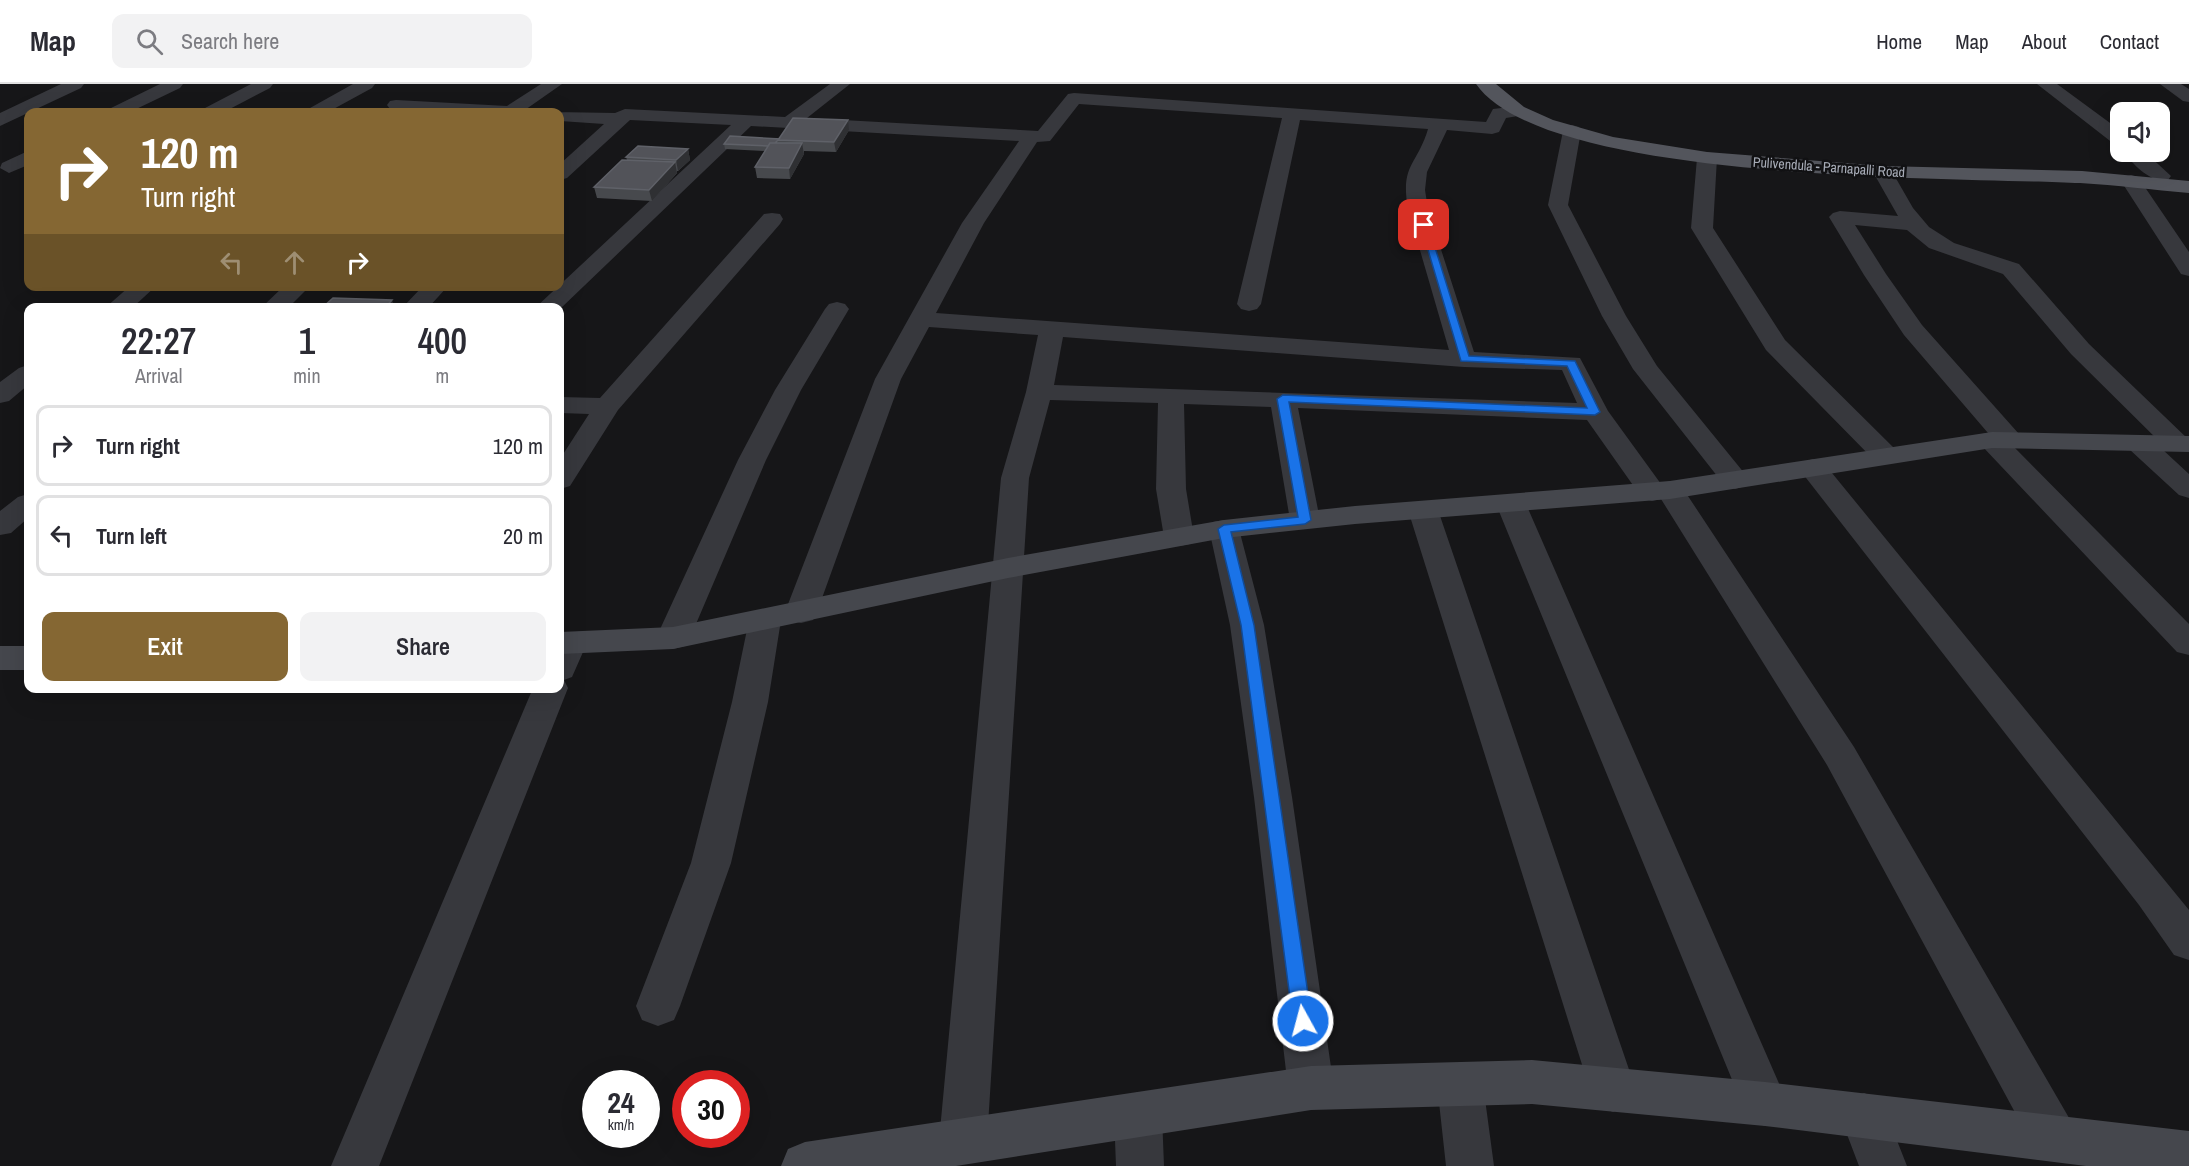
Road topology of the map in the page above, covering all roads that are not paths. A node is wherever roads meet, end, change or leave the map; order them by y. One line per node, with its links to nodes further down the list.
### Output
1 (75, 84): 14 (street)
2 (174, 84): 15 (street)
3 (264, 84): 16 (street)
4 (366, 84): 17 (street)
5 (553, 84): 19 (street)
6 (841, 84): 26 (street)
7 (1485, 84): 20 (main road, Pulivendula - Parnapalli Road)
8 (1506, 84): 37 (main road, Pulivendula - Parnapalli Road)
9 (2046, 84): 29 (street)
10 (2169, 84): 12 (street)
11 (427, 89): 18 (street)
12 (2189, 97)
13 (24, 108): 24 (street)
14 (25, 108)
15 (125, 108)
16 (219, 108)
17 (323, 108)
18 (393, 108)
19 (517, 108)
20 (1518, 111): 27 (street); 28 (main road, Pulivendula - Parnapalli Road)
21 (1292, 114): 27 (street); 30 (street); 51 (street)
22 (564, 116): 23 (street)
23 (620, 119): 25 (street); 35 (street)
24 (0, 120)
25 (746, 121): 26 (street); 50 (street)
26 (789, 123): 30 (street)
27 (1439, 124): 55 (street)
28 (1572, 131): 31 (main road, Pulivendula - Parnapalli Road); 70 (street)
29 (2110, 132)
30 (1032, 136): 53 (street)
31 (1707, 158): 36 (main road, Pulivendula - Parnapalli Road); 67 (street)
32 (24, 159): 34 (street)
33 (2145, 162): 37 (street)
34 (9, 167)
35 (564, 170)
36 (1883, 172): 39 (main road, Pulivendula - Parnapalli Road); 42 (street)
37 (2161, 176): 38 (main road, Pulivendula - Parnapalli Road)
38 (2189, 179)
39 (2131, 181): 40 (main road, Pulivendula - Parnapalli Road); 43 (street)
40 (2189, 187)
41 (772, 219): 62 (street)
42 (1915, 224): 64 (street); 66 (street)
43 (2189, 269)
44 (139, 291): 47 (street)
45 (293, 291): 48 (street)
46 (431, 291): 49 (street)
47 (123, 303)
48 (279, 303)
49 (419, 303)
50 (553, 303)
51 (1249, 304)
52 (837, 309): 82 (street)
53 (919, 319): 54 (street); 81 (street)
54 (1052, 328): 55 (street); 57 (street)
55 (1464, 359): 63 (street)
56 (24, 376): 58 (street)
57 (1039, 392): 59 (street); 80 (street)
58 (0, 395)
59 (1171, 397): 60 (street); 79 (street)
60 (1283, 399): 63 (street); 76 (street)
61 (564, 405): 62 (street)
62 (607, 406): 69 (street)
63 (1595, 412): 72 (street)
64 (2001, 440): 65 (street); 67 (street); 83 (street)
65 (2139, 443): 66 (street); 71 (street)
66 (2183, 444)
67 (1886, 456): 68 (street)
68 (1813, 468): 70 (street); 88 (street)
69 (564, 474)
70 (1735, 480): 72 (street)
71 (2189, 489)
72 (1661, 491): 73 (street); 96 (street)
73 (1511, 504): 75 (street); 93 (street)
74 (24, 506): 77 (street)
75 (1423, 510): 76 (street); 92 (street)
76 (1305, 520): 78 (street)
77 (0, 526)
78 (1224, 529): 79 (street); 91 (street)
79 (1179, 537): 80 (street)
80 (1008, 568): 81 (street); 97 (street)
81 (783, 616): 82 (street); 89 (street)
82 (674, 638): 84 (street)
83 (2189, 644)
84 (564, 652)
85 (0, 658): 86 (street)
86 (24, 658)
87 (549, 693): 100 (street)
88 (2189, 942)
89 (658, 1006)
90 (1460, 1084): 91 (street); 92 (street); 103 (street)
91 (1311, 1088): 94 (street)
92 (1613, 1090): 93 (street)
93 (1765, 1104): 95 (street)
94 (1138, 1115): 97 (street); 102 (street)
95 (1864, 1116): 96 (street); 104 (street)
96 (2055, 1139): 98 (street)
97 (963, 1141): 99 (street)
98 (2172, 1157)
99 (857, 1162): 101 (street)
100 (355, 1166)
101 (805, 1166)
102 (1140, 1166)
103 (1470, 1166)
104 (1883, 1166)

